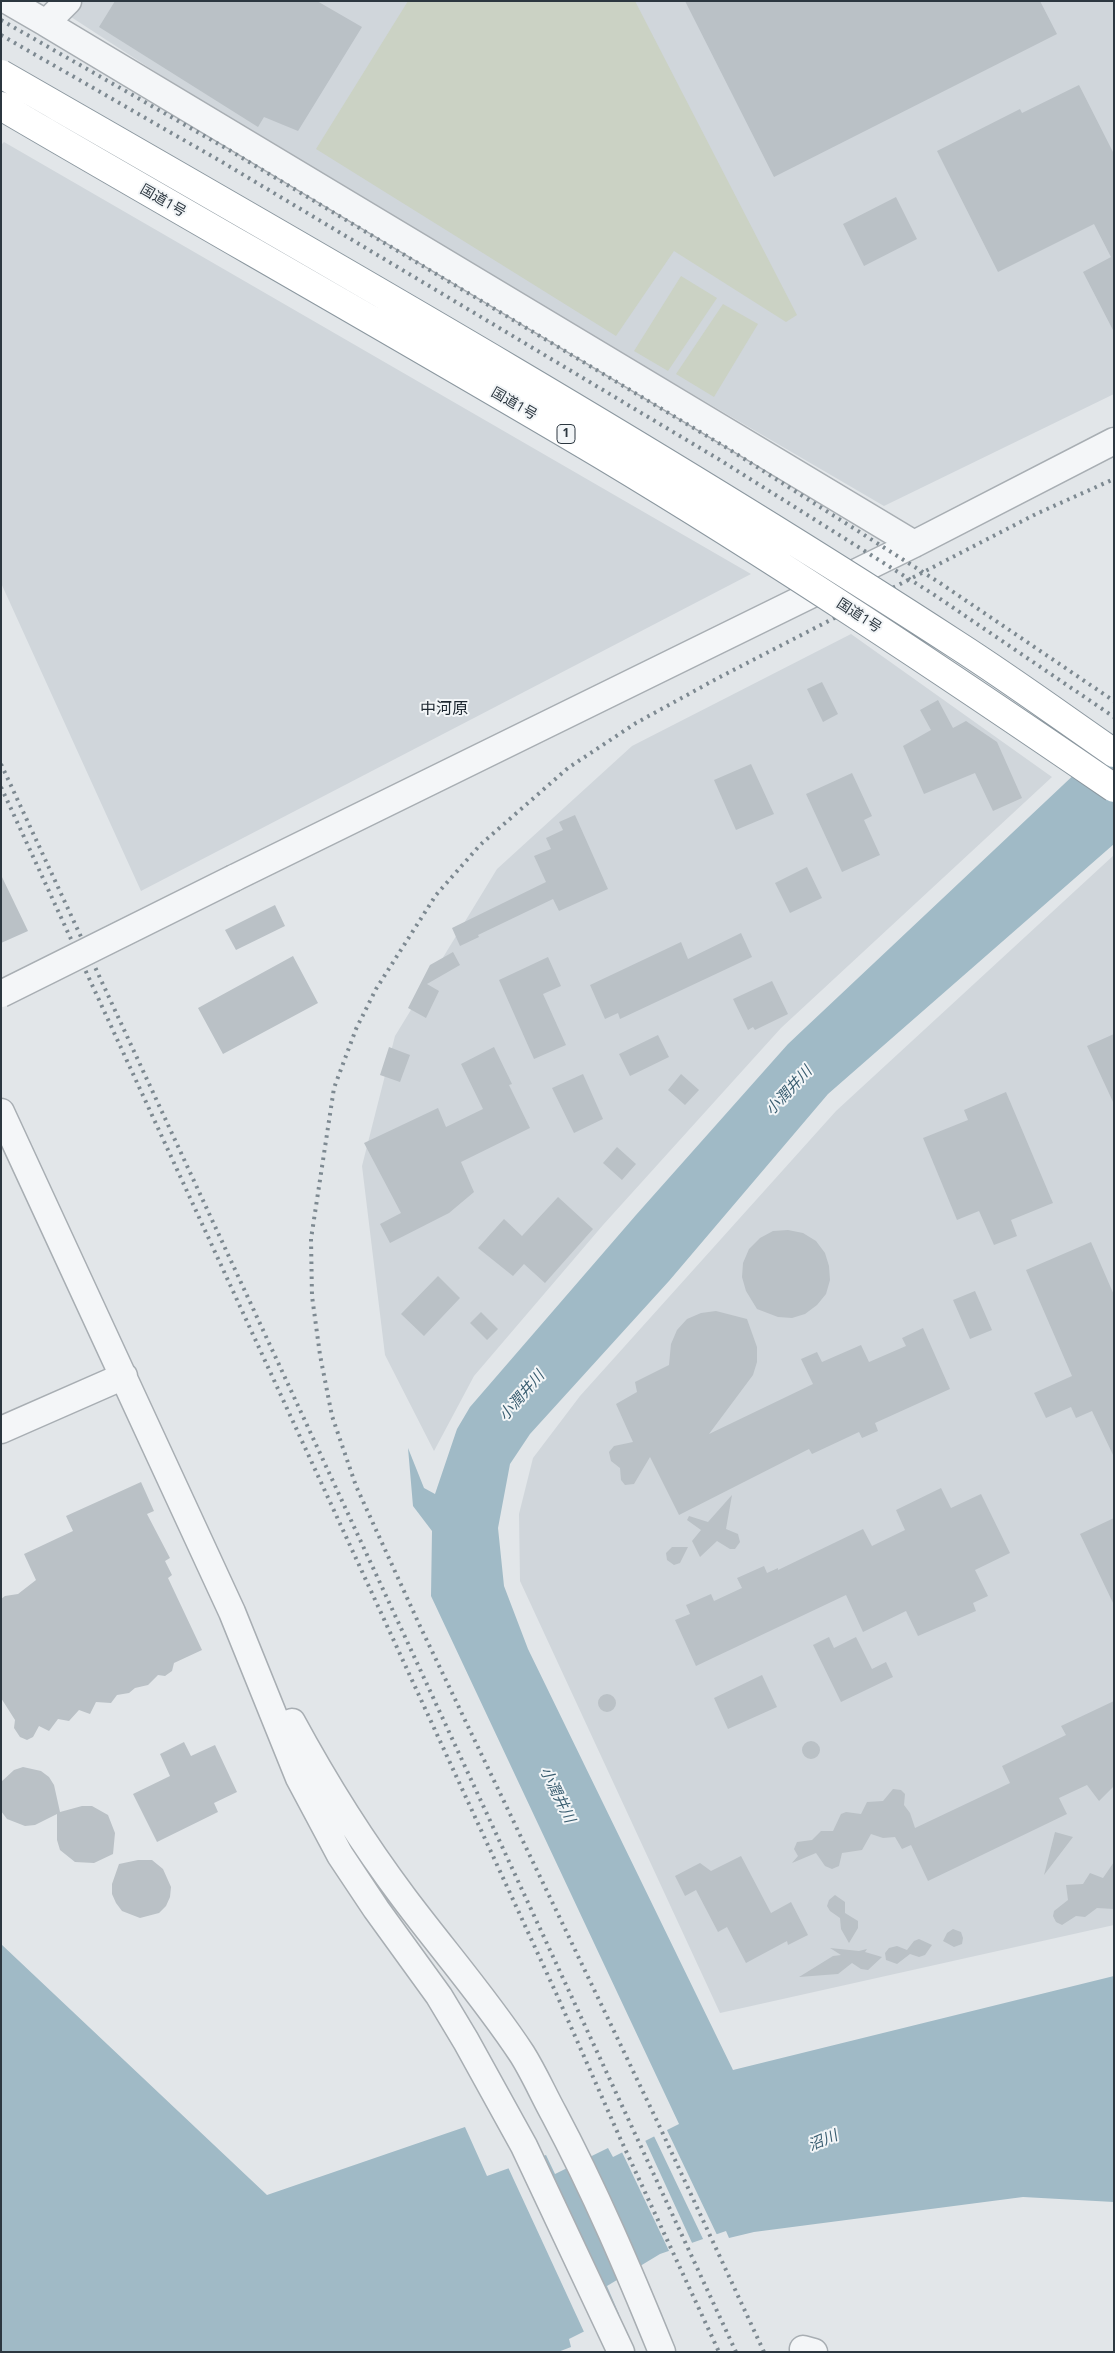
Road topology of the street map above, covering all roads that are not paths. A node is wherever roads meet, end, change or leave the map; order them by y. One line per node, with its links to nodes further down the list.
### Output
1 (8, 1): 3 (street)
2 (68, 1): 3 (street)
3 (46, 23): 7 (street)
4 (1, 74): 8 (highway, 国道1号 / 1, bridge)
5 (1, 106): 9 (highway, 国道1号 / 1, bridge)
6 (1114, 441): 7 (street)
7 (914, 544): 10 (street, bridge)
8 (1114, 753)
9 (1114, 788)
10 (1, 994)
11 (1, 1112): 12 (street)
12 (124, 1376): 13 (street); 14 (street)
13 (1, 1430)
14 (232, 1612): 15 (street); 16 (street)
15 (616, 2340)
16 (662, 2352)
17 (804, 2352): 18 (street)
18 (814, 2352)

